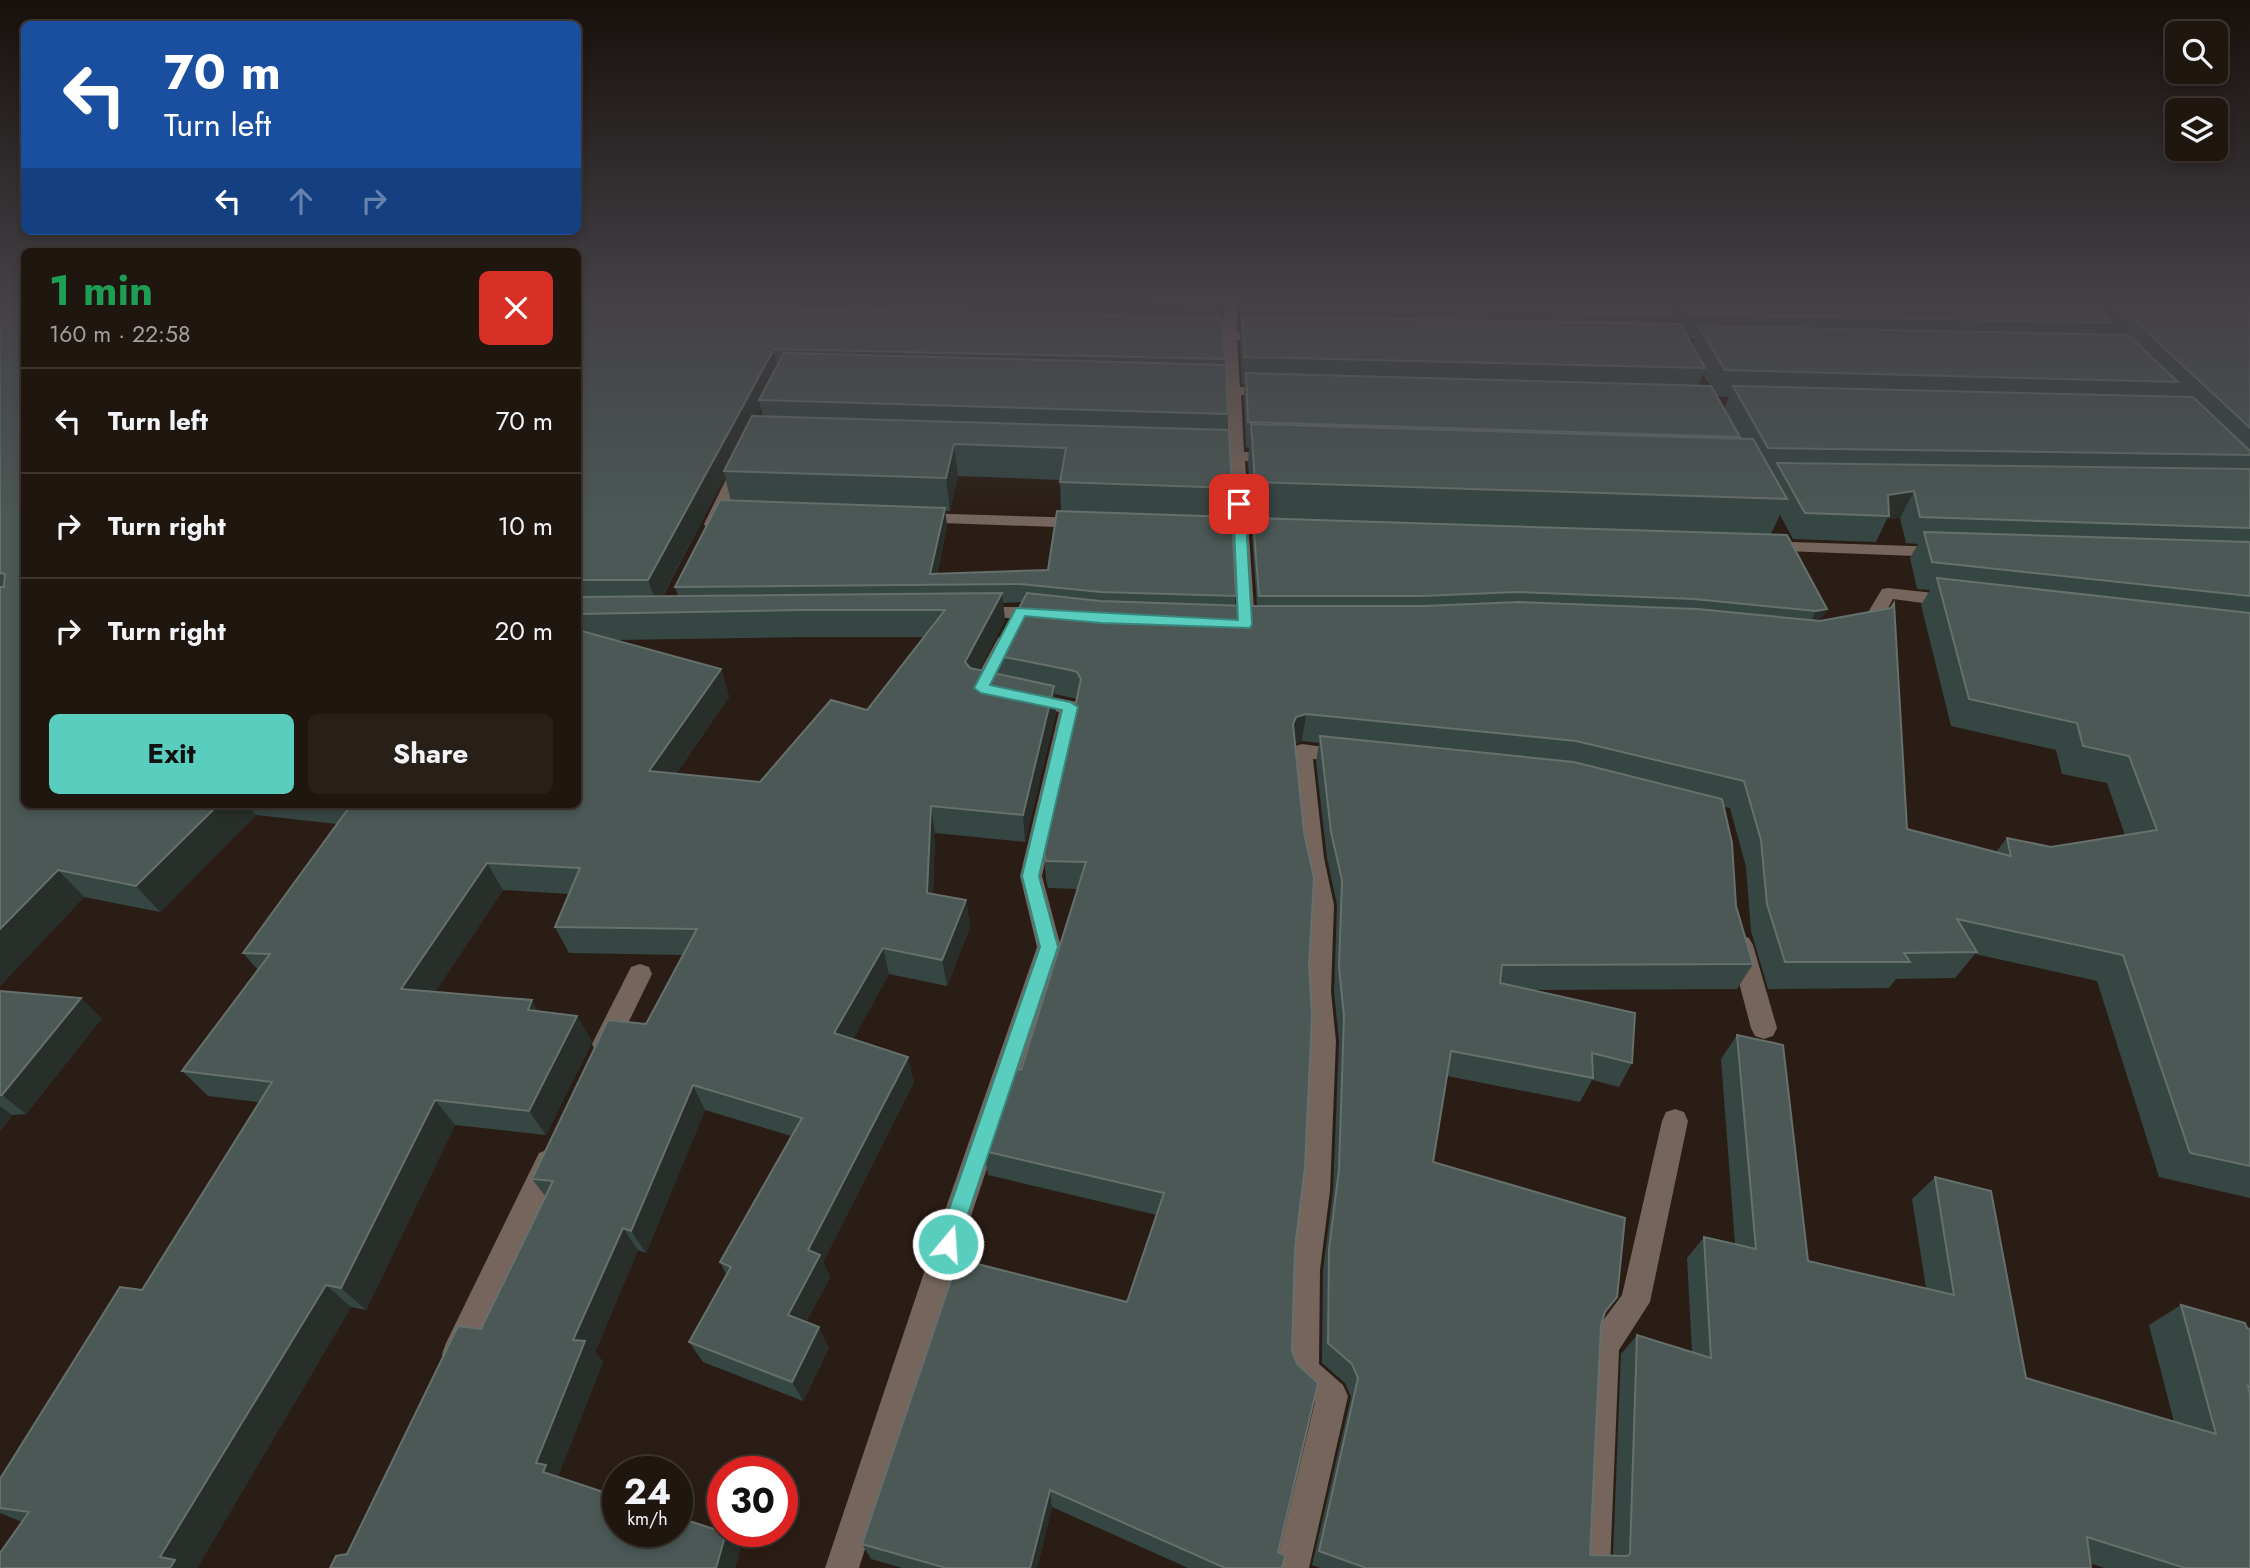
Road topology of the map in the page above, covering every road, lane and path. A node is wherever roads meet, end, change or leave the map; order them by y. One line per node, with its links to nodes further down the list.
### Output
1 (1232, 371): 3 (street)
2 (1178, 389): 3 (street)
3 (1233, 391): 4 (street); 7 (street)
4 (1289, 392)
5 (749, 449): 15 (street)
6 (1182, 455): 7 (street)
7 (1237, 457): 8 (street); 13 (street)
8 (1292, 458)
9 (897, 517): 10 (street)
10 (1103, 524)
11 (1774, 525): 17 (street)
12 (1185, 527): 13 (street)
13 (1240, 528): 14 (street); 24 (street)
14 (1296, 530)
15 (703, 540)
16 (1744, 545): 17 (street)
17 (1785, 547): 18 (street); 19 (street)
18 (1963, 552)
19 (1797, 569)
20 (1965, 602): 25 (street)
21 (1021, 611): 22 (street); 23 (street); 34 (street)
22 (953, 612)
23 (1061, 615)
24 (1270, 624)
25 (1845, 633)
26 (1370, 758): 35 (street)
27 (1735, 918): 29 (street)
28 (640, 974): 30 (street)
29 (1764, 1028)
30 (592, 1072)
31 (1675, 1121): 36 (street)
32 (563, 1133): 33 (street)
33 (448, 1373)
34 (842, 1568)
35 (1292, 1568)
36 (1593, 1568)

